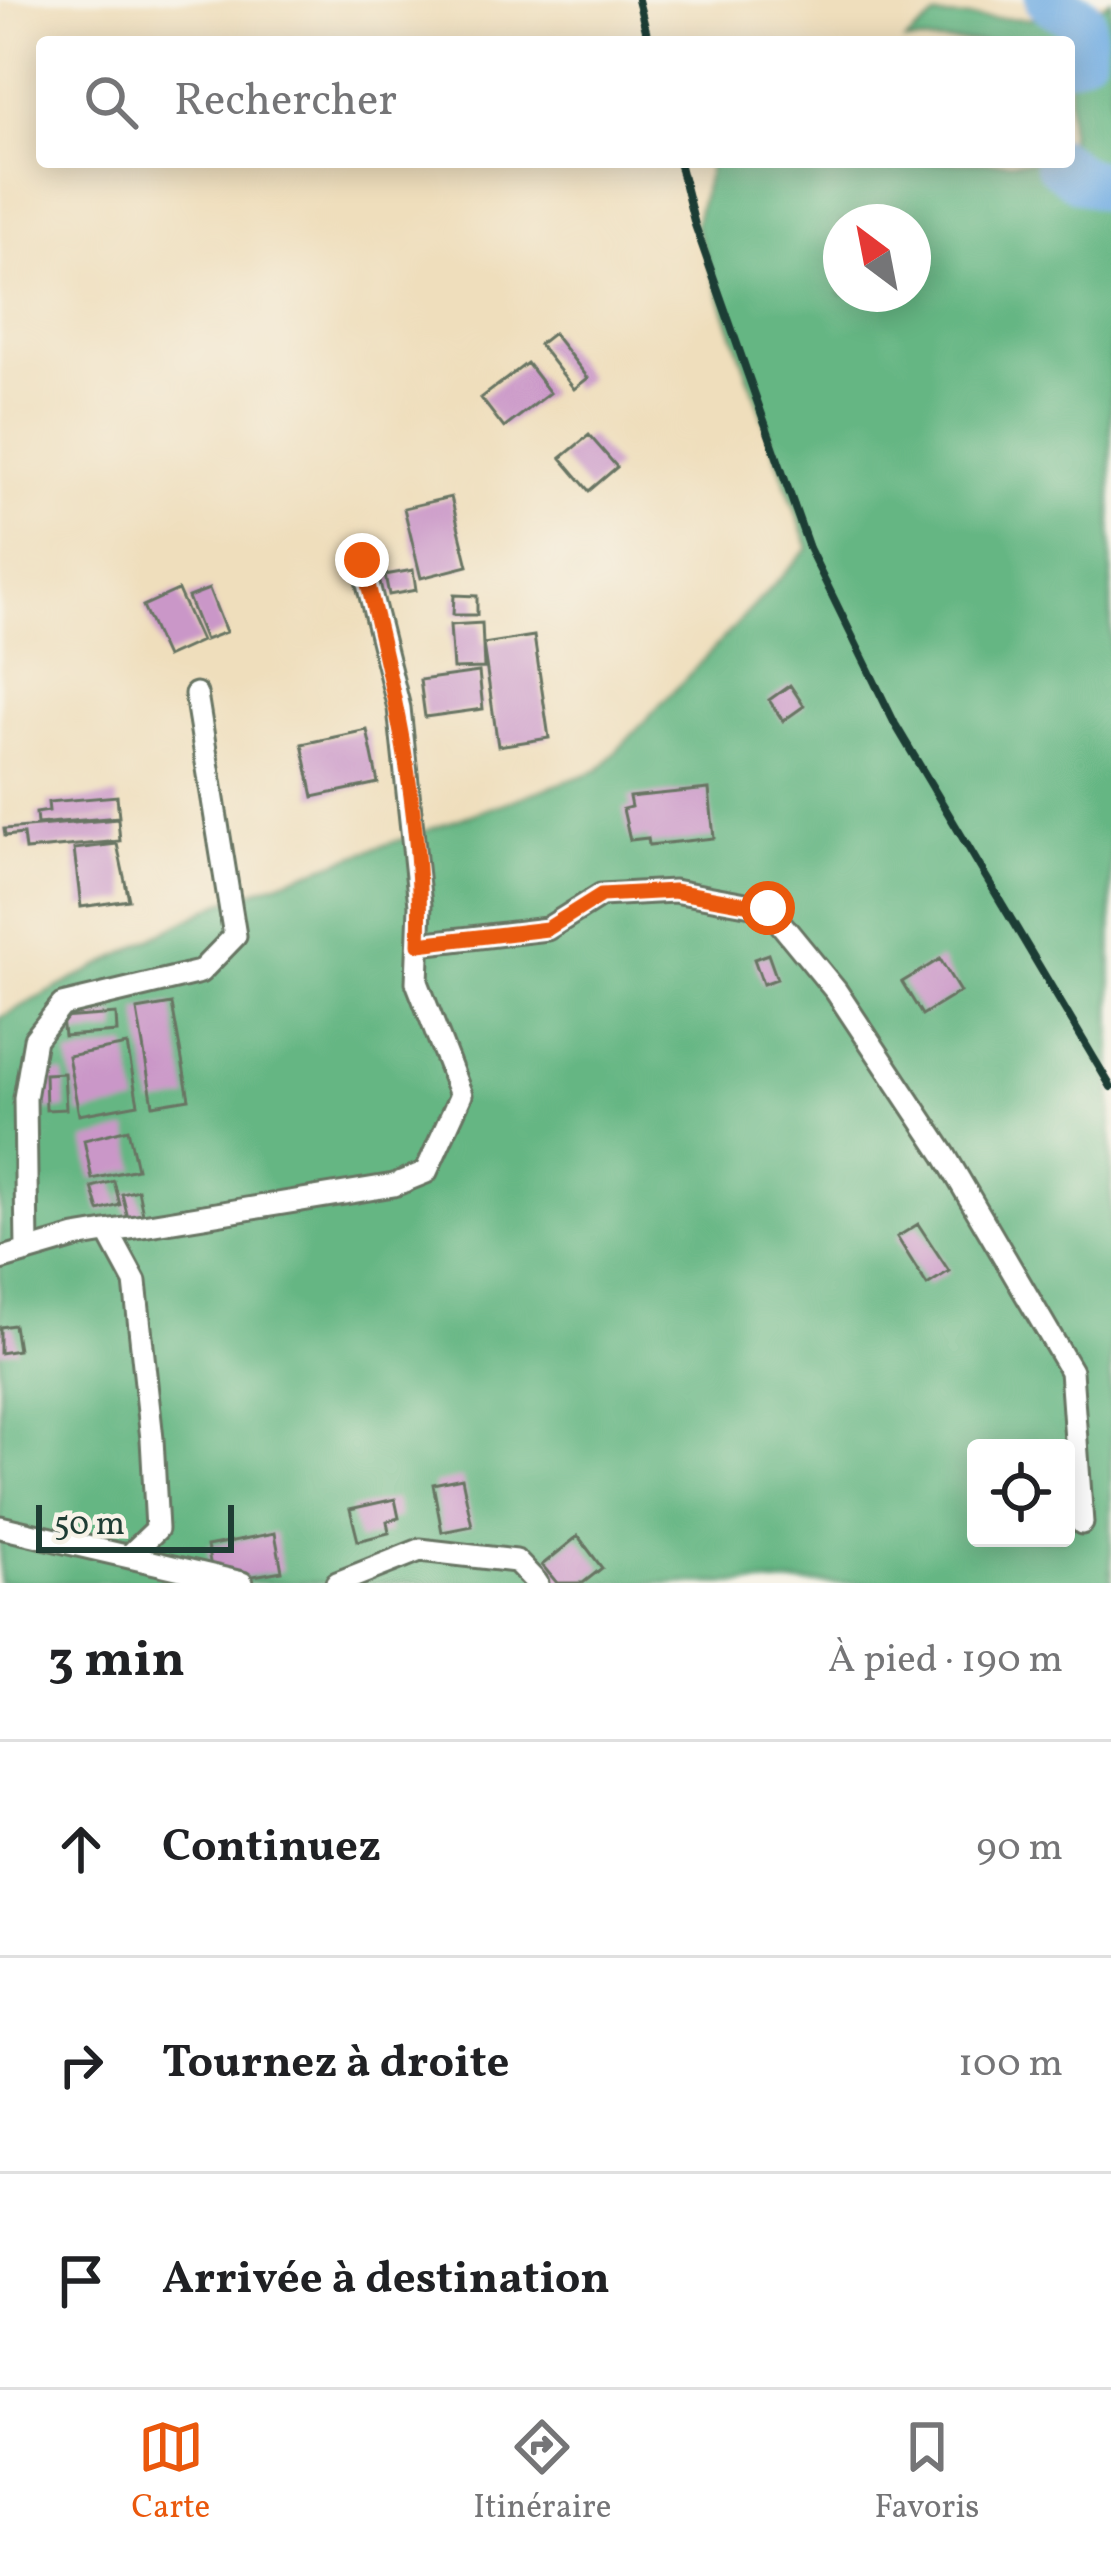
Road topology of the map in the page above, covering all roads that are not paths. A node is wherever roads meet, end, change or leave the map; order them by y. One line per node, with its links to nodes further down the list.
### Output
1 (362, 560): 3 (street)
2 (196, 694): 5 (street)
3 (419, 944): 4 (street); 7 (street)
4 (108, 1232): 5 (street); 9 (street)
5 (27, 1251): 6 (street)
6 (0, 1259)
7 (1082, 1523)
8 (0, 1527): 9 (street)
9 (128, 1556): 10 (street)
10 (242, 1583)
11 (338, 1583): 12 (street)
12 (537, 1583)

